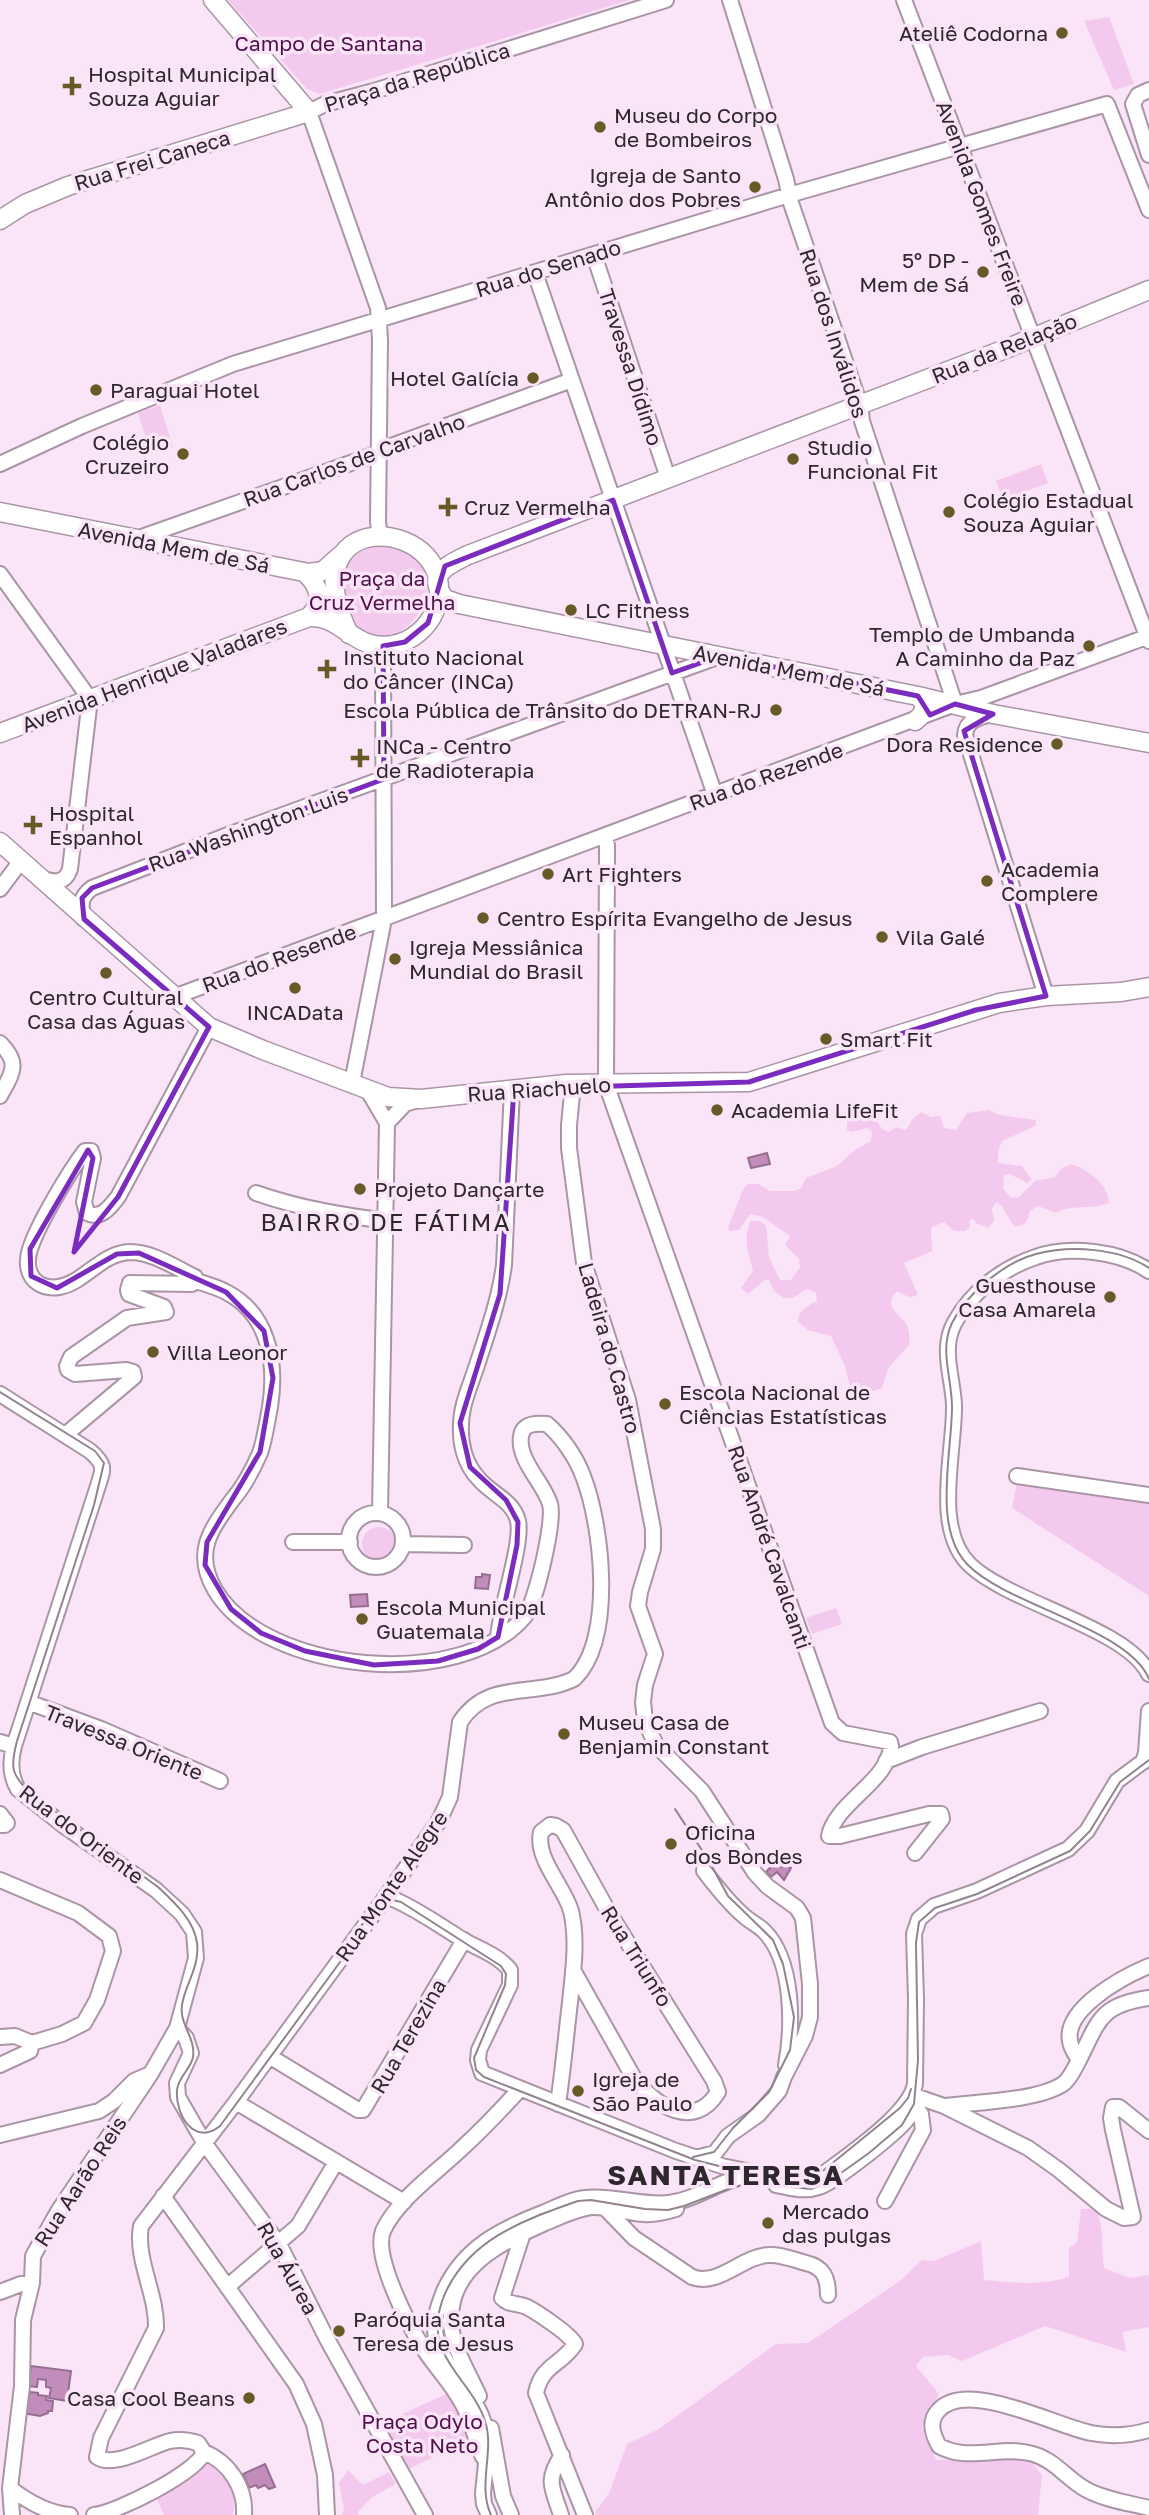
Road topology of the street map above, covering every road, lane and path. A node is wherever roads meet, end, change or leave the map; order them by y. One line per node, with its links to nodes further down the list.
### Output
1 (213, 0): 6 (main road, Praça da República)
2 (666, 0): 6 (street, Praça da República)
3 (730, 0): 9 (street, Rua dos Inválidos)
4 (904, 0): 7 (street, Avenida Gomes Freire)
5 (1143, 92): 8 (street)
6 (309, 112): 11 (main road, Rua Frei Caneca); 15 (street)
7 (960, 146): 9 (street, Rua do Senado); 10 (street, Rua do Senado); 16 (street, Avenida Gomes Freire)
8 (1149, 155)
9 (789, 195): 12 (street, Rua do Senado); 18 (street, Rua dos Inválidos)
10 (1149, 210)
11 (0, 220)
12 (594, 255): 13 (street, Rua do Senado); 21 (street, Travessa Dídimo)
13 (535, 273): 15 (street, Rua do Senado); 17 (street)
14 (1149, 290): 16 (main road, Rua da Relação)
15 (379, 319): 19 (street); 20 (street, Rua do Senado)
16 (1033, 337): 18 (main road, Rua da Relação); 32 (street, Avenida Gomes Freire)
17 (572, 380): 19 (street, Rua Carlos de Carvalho); 22 (street)
18 (860, 405): 21 (main road); 39 (street, Rua dos Inválidos)
19 (379, 453): 24 (street); 25 (street, Rua Carlos de Carvalho)
20 (0, 464)
21 (668, 478): 22 (main road)
22 (613, 500): 29 (main road); 33 (street)
23 (0, 512): 25 (main road, Avenida Mem de Sá)
24 (380, 536): 26 (main road); 29 (main road)
25 (135, 539): 27 (main road, Avenida Mem de Sá)
26 (341, 554): 27 (main road); 31 (main road)
27 (304, 572): 30 (main road)
28 (0, 574): 38 (street)
29 (438, 584): 33 (main road, Avenida Mem de Sá); 34 (main road)
30 (309, 617): 31 (main road); 38 (main road, Avenida Henrique Valadares)
31 (349, 635): 34 (main road)
32 (1149, 638): 39 (street, Rua do Rezende)
33 (662, 643): 35 (main road, Avenida Mem de Sá); 36 (street)
34 (383, 646): 44 (street)
35 (720, 656): 36 (street, Rua Washington Luis); 37 (main road, Avenida Mem de Sá)
36 (672, 673): 44 (street, Rua Washington Luis); 45 (street)
37 (918, 695): 39 (main road, Avenida Mem de Sá); 41 (main road)
38 (90, 699): 42 (main road, Avenida Henrique Valadares); 49 (street)
39 (956, 704): 40 (main road, Avenida Mem de Sá); 41 (street, Rua do Rezende)
40 (993, 714): 43 (main road, Avenida Mem de Sá); 56 (street)
41 (915, 721): 45 (street, Rua do Rezende)
42 (0, 733)
43 (1149, 743)
44 (384, 779): 51 (street, Rua Washington Luis); 54 (street)
45 (715, 795): 46 (street, Rua do Rezende)
46 (604, 836): 54 (street, Rua do Rezende); 61 (street, Rua André Cavalcanti)
47 (0, 842): 48 (main road, Rua Riachuelo)
48 (22, 861): 50 (main road, Rua Riachuelo); 52 (street)
49 (70, 869): 50 (street); 51 (street)
50 (39, 877): 53 (main road, Rua Riachuelo)
51 (92, 888): 53 (street)
52 (0, 889)
53 (84, 919): 57 (main road, Rua Riachuelo)
54 (384, 919): 57 (street, Rua do Resende); 62 (street)
55 (1149, 987): 56 (main road, Rua Riachuelo)
56 (1046, 996): 61 (main road, Rua Riachuelo)
57 (174, 997): 58 (main road, Rua Riachuelo)
58 (209, 1027): 62 (main road, Rua Riachuelo); 70 (street)
59 (0, 1043): 64 (street)
60 (573, 1084): 61 (main road, Rua Riachuelo); 63 (main road, Rua Riachuelo); 107 (street, Ladeira do Castro)
61 (607, 1084): 87 (street, Rua André Cavalcanti)
62 (359, 1086): 65 (main road, Rua Riachuelo); 66 (street)
63 (512, 1089): 65 (main road, Rua Riachuelo); 80 (street)
64 (0, 1096)
65 (421, 1099): 66 (street)
66 (387, 1123): 68 (street)
67 (256, 1193): 68 (street)
68 (386, 1221): 75 (street)
69 (1149, 1271): 81 (street)
70 (196, 1280): 72 (street); 80 (street)
71 (0, 1394): 72 (street)
72 (65, 1435): 82 (street, Rua do Oriente)
73 (1017, 1476): 74 (street)
74 (1149, 1495)
75 (380, 1513): 77 (street); 78 (street)
76 (293, 1542): 77 (street)
77 (350, 1542): 78 (street)
78 (403, 1544): 79 (street)
79 (464, 1545)
80 (498, 1637): 95 (street, Rua Monte Alegre)
81 (1149, 1674)
82 (28, 1702): 85 (street, Rua do Oriente); 88 (street, Travessa Oriente)
83 (1040, 1711): 87 (street)
84 (1149, 1711): 86 (street)
85 (7, 1744): 89 (street, Rua do Oriente)
86 (1146, 1759): 109 (street)
87 (886, 1761): 92 (street)
88 (220, 1781)
89 (7, 1784): 100 (street, Rua do Oriente)
90 (0, 1814): 91 (street)
91 (0, 1825)
92 (915, 1853)
93 (704, 1871): 107 (street)
94 (0, 1880): 102 (street)
95 (385, 1898): 96 (street); 103 (street, Rua Monte Alegre)
96 (464, 1940): 103 (street, Rua Terezina); 108 (street)
97 (1149, 1966): 104 (street)
98 (573, 1970): 98 (street, Rua Triunfo); 112 (street)
99 (1149, 1998): 104 (street)
100 (177, 2028): 106 (street, Rua Aarão Reis); 118 (street, Rua Áurea)
101 (0, 2037): 102 (street)
102 (32, 2043): 105 (street)
103 (269, 2056): 111 (street, Rua Monte Alegre)
104 (1079, 2060): 110 (street)
105 (0, 2065)
106 (150, 2075): 116 (street); 130 (street, Rua Aarão Reis)
107 (784, 2077): 117 (street, Ladeira do Castro)
108 (520, 2089): 112 (street); 126 (street)
109 (911, 2099): 113 (street); 122 (street); 125 (street); 127 (street)
110 (987, 2101): 113 (street); 114 (street)
111 (236, 2102): 118 (street, Rua Monte Alegre); 120 (street)
112 (558, 2104): 119 (street)
113 (944, 2106): 114 (street)
114 (987, 2127): 115 (street)
115 (1149, 2131)
116 (0, 2135)
117 (723, 2142): 119 (street, Ladeira do Castro); 121 (street)
118 (205, 2144): 124 (street, Rua Monte Alegre); 129 (street, Rua Áurea)
119 (699, 2159): 121 (street); 123 (street)
120 (336, 2162): 126 (street); 129 (street)
121 (742, 2170): 122 (street)
122 (771, 2175): 123 (street)
123 (707, 2190): 127 (street)
124 (163, 2196): 131 (street); 135 (street, Rua Monte Alegre)
125 (885, 2201)
126 (404, 2202): 137 (street)
127 (601, 2203): 128 (street); 133 (street); 137 (street)
128 (523, 2233): 136 (street); 147 (street)
129 (279, 2244): 131 (street); 145 (street, Rua Áurea)
130 (32, 2283): 132 (street); 138 (street, Rua Aarão Reis)
131 (228, 2287): 144 (street)
132 (0, 2292)
133 (828, 2295)
134 (1149, 2430): 139 (street)
135 (204, 2452): 142 (street); 143 (street)
136 (562, 2455): 148 (street); 149 (street)
137 (485, 2461): 146 (street)
138 (10, 2488): 140 (street, Rua Aarão Reis); 141 (street)
139 (1149, 2508)
140 (12, 2515)
141 (70, 2515)
142 (94, 2515)
143 (244, 2515)
144 (327, 2515)
145 (425, 2515)
146 (489, 2515)
147 (511, 2515)
148 (561, 2515)
149 (585, 2515)

